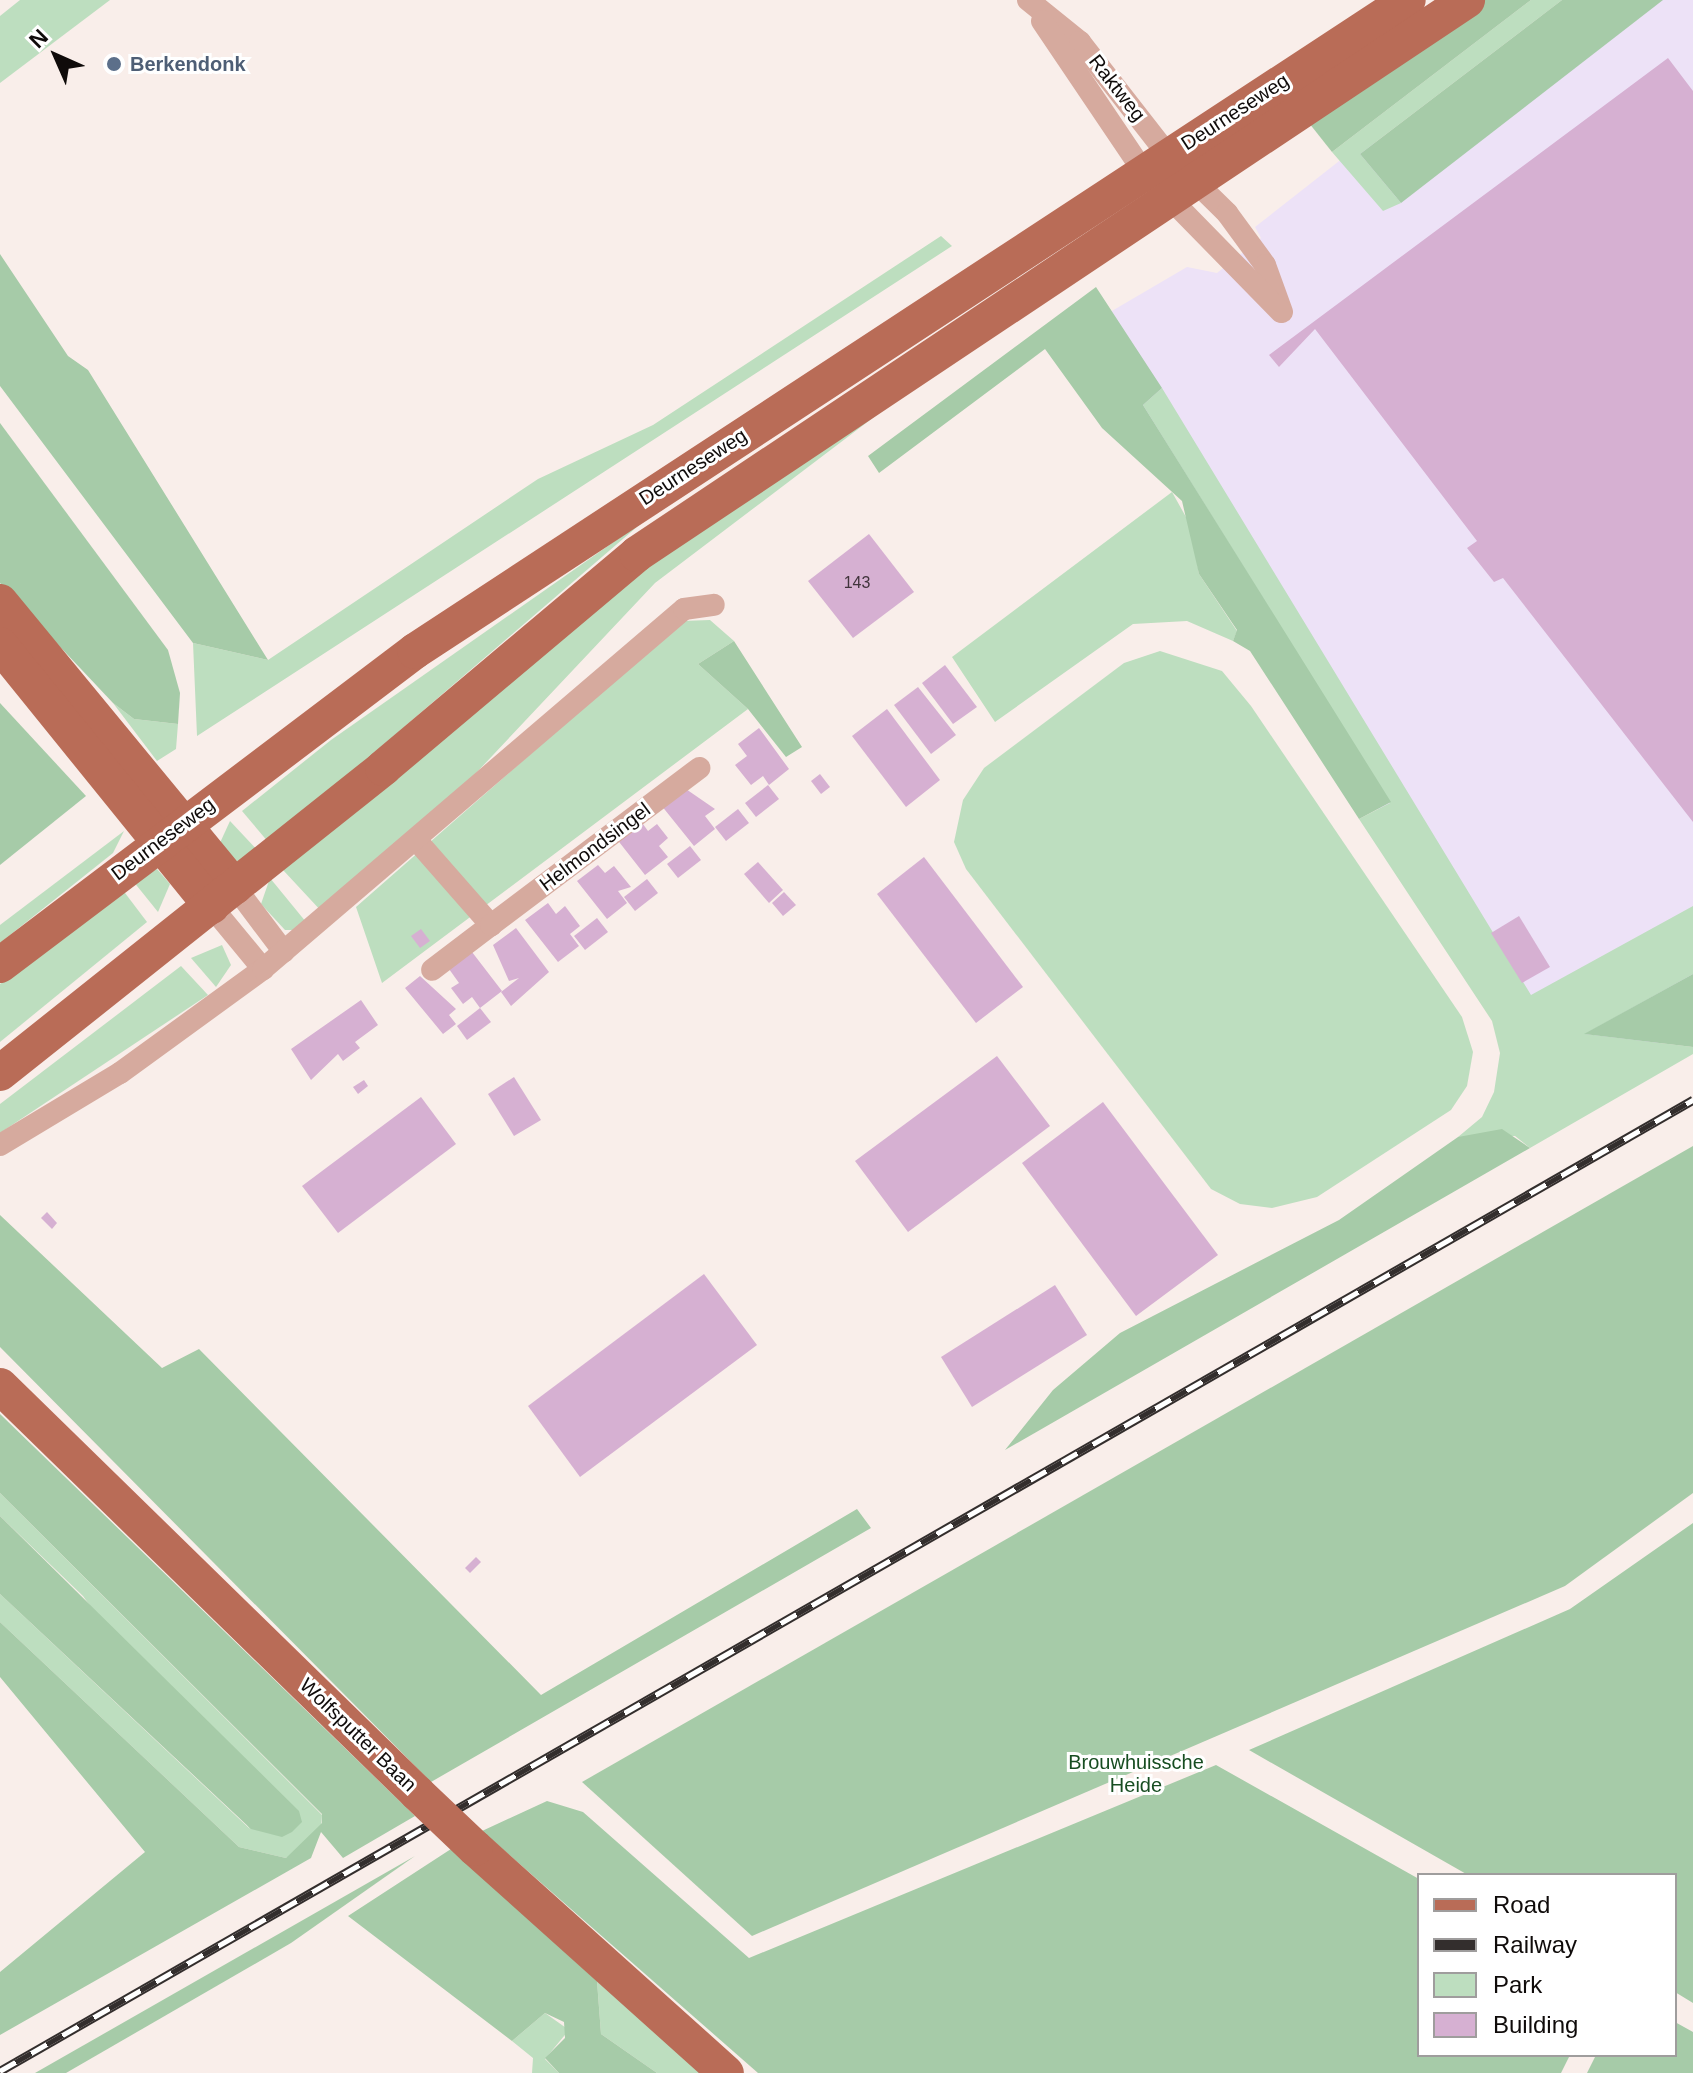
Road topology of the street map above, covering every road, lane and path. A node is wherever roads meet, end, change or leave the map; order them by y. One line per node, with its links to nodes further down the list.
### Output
1 (1028, 0): 4 (street, Raktweg)
2 (1408, 0): 4 (main road, Deurneseweg)
3 (1467, 0): 5 (main road, Deurneseweg)
4 (1156, 163): 5 (street, Raktweg); 5 (street, Raktweg); 10 (main road, Deurneseweg)
5 (1186, 192): 5 (street, Deurneseweg); 12 (main road, Deurneseweg)
6 (0, 602): 10 (main road)
7 (714, 605): 11 (street)
8 (0, 645): 10 (main road)
9 (699, 768): 13 (street, Helmondsingel)
10 (172, 832): 12 (main road); 15 (main road, Deurneseweg)
11 (418, 842): 13 (street); 14 (street)
12 (223, 897): 14 (street); 16 (street); 18 (main road, Deurneseweg)
13 (491, 925): 17 (street, Helmondsingel)
14 (284, 952): 16 (street)
15 (0, 965)
16 (263, 969): 19 (street)
17 (432, 970)
18 (0, 1073)
19 (0, 1145)
20 (0, 1386): 21 (main road, Wolfsputter Baan, bridge)
21 (726, 2073)

